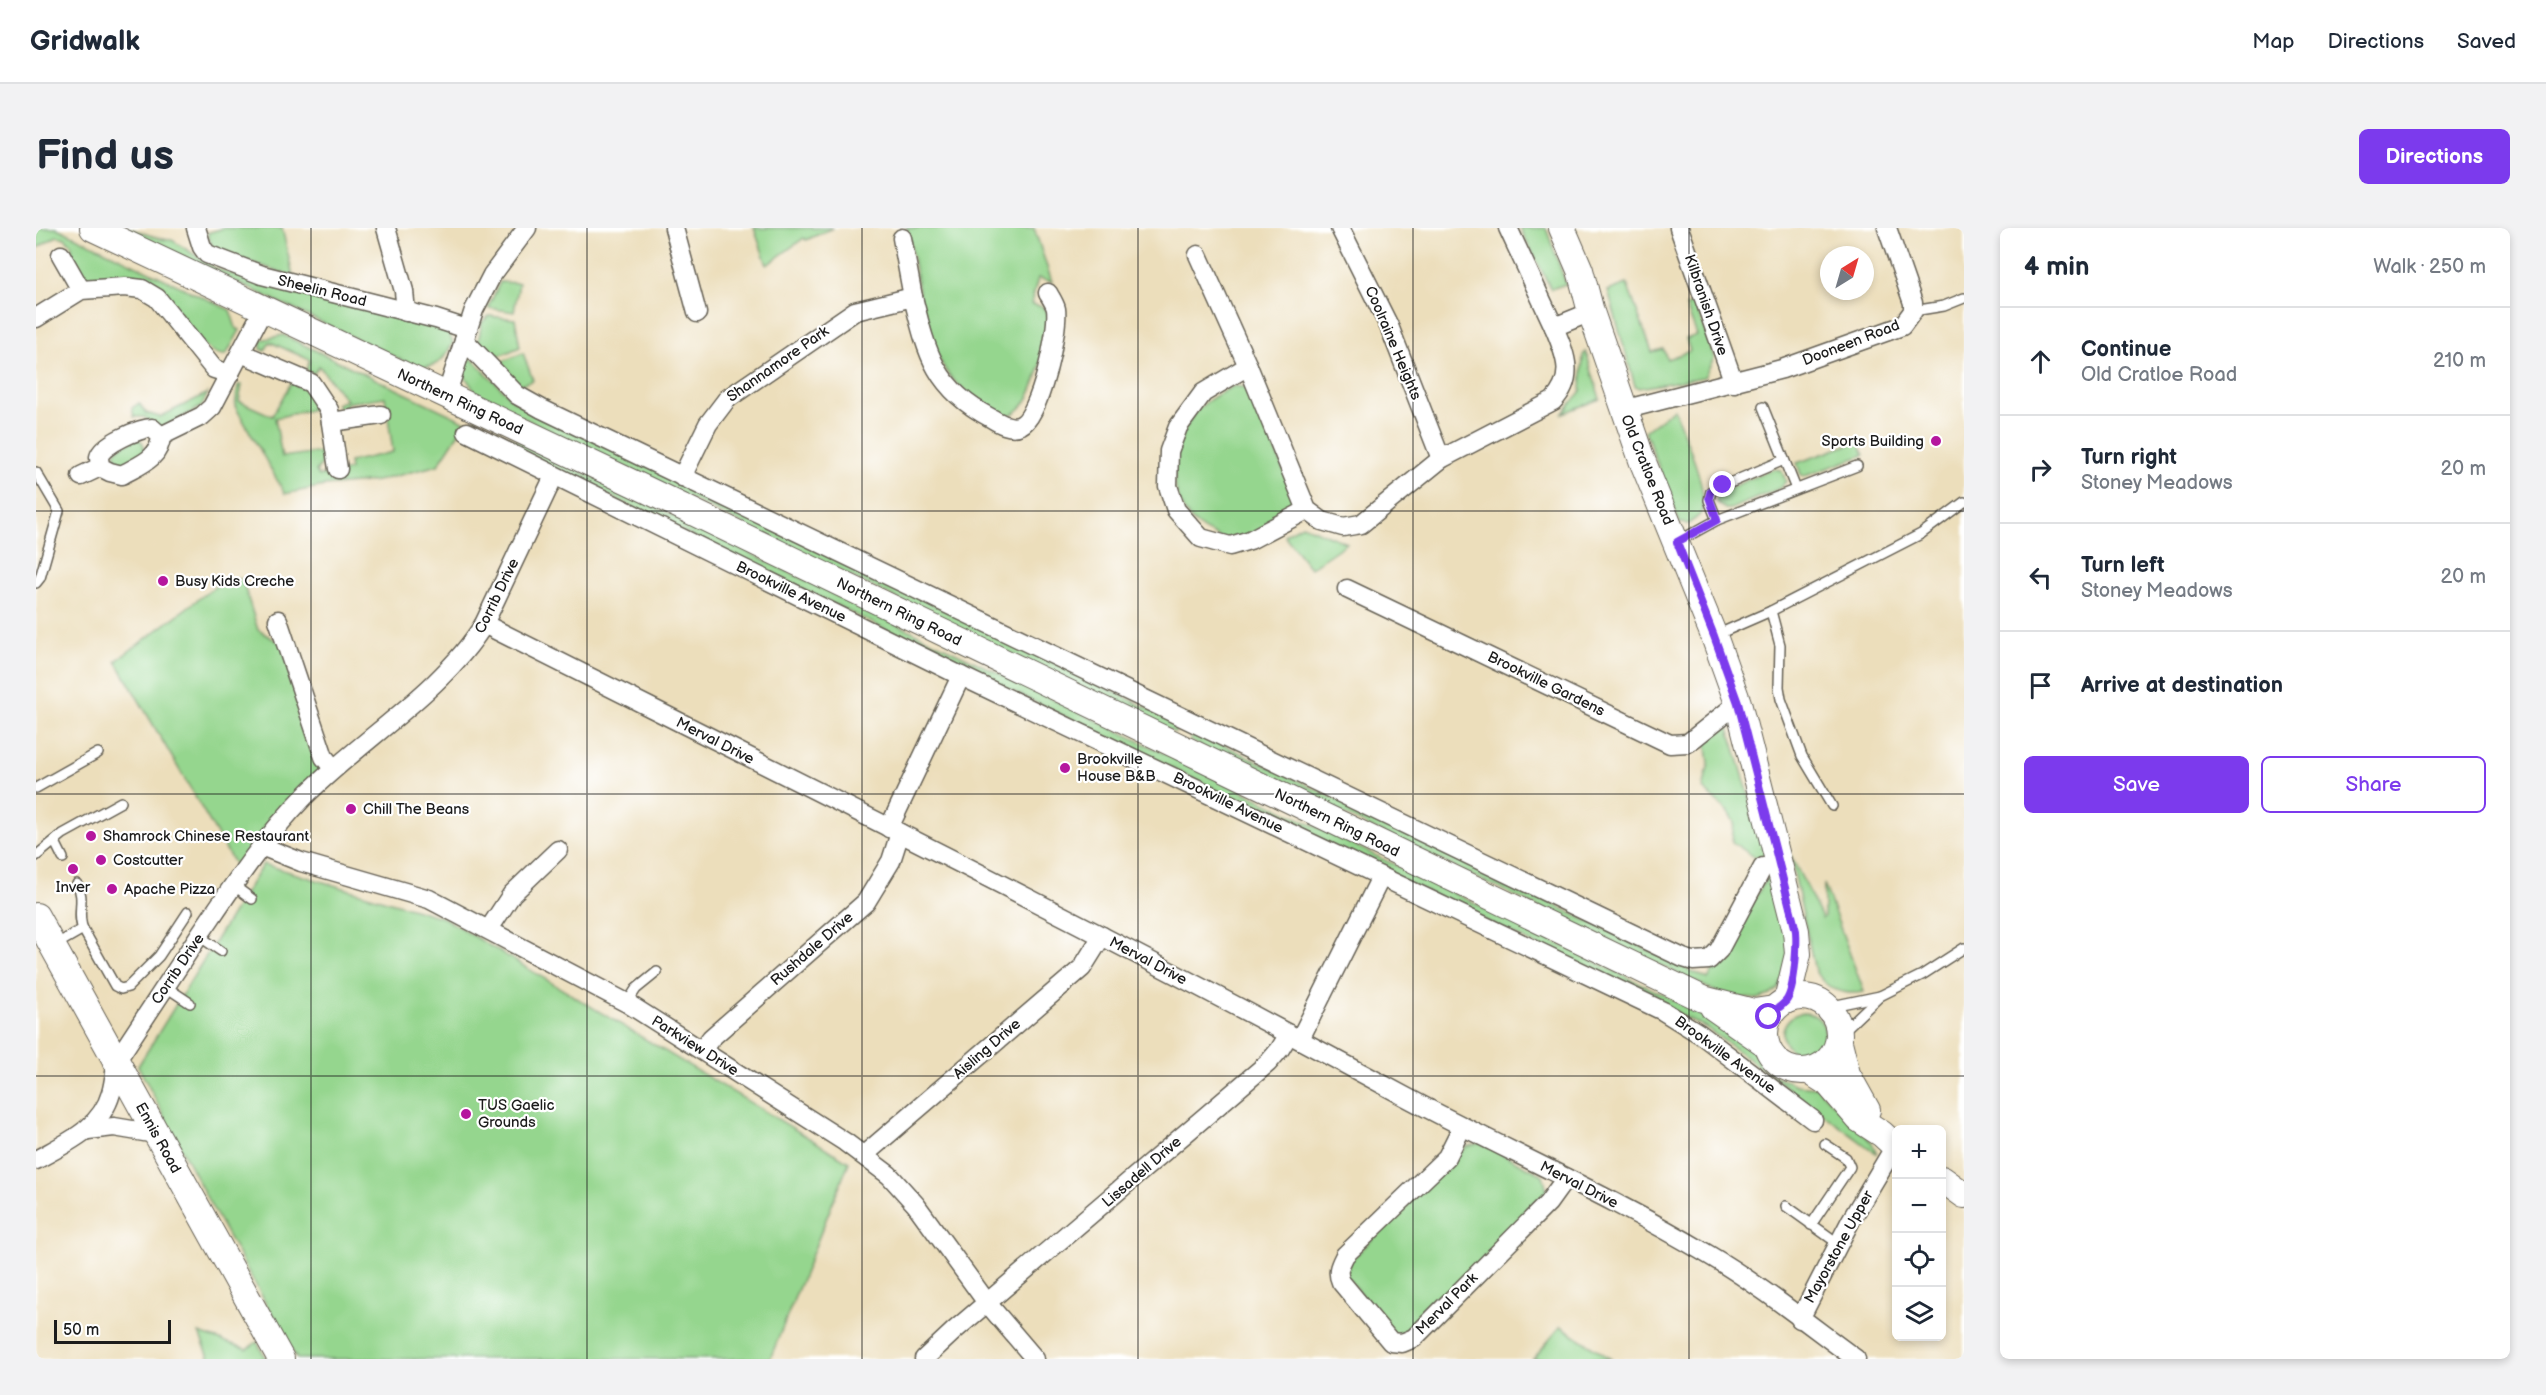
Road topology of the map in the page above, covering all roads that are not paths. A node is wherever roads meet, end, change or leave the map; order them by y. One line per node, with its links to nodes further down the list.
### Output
1 (93, 228): 18 (main road, Northern Ring Road)
2 (196, 228): 20 (street, Sheelin Road)
3 (386, 228): 20 (street)
4 (527, 228): 25 (street)
5 (674, 228): 22 (street)
6 (1340, 228): 37 (street, Coolraine Heights)
7 (1508, 228): 24 (street)
8 (1562, 228): 21 (main road, Old Cratloe Road)
9 (1679, 228): 29 (street, Kilbranish Drive)
10 (1887, 228): 19 (street, Dooneen Road)
11 (902, 238): 16 (street)
12 (61, 255): 14 (street)
13 (1198, 255): 27 (street)
14 (81, 290): 23 (street); 28 (street)
15 (1048, 293): 16 (street)
16 (913, 297): 45 (street, Shannamore Park)
17 (1964, 298): 19 (lane)
18 (264, 308): 26 (street); 30 (main road, Northern Ring Road)
19 (1913, 311): 29 (street, Dooneen Road)
20 (406, 312): 25 (street, Sheelin Road)
21 (1591, 312): 24 (street); 32 (main road, Old Cratloe Road)
22 (697, 313)
23 (36, 318)
24 (1554, 327): 37 (street)
25 (466, 334): 30 (street); 45 (street)
26 (241, 353): 28 (street); 34 (street)
27 (1248, 366): 48 (street); 48 (street)
28 (230, 375): 36 (street)
29 (1734, 383): 32 (street, Dooneen Road)
30 (446, 396): 59 (main road, Northern Ring Road)
31 (1763, 407): 38 (lane)
32 (1623, 410): 50 (main road, Old Cratloe Road)
33 (381, 415): 34 (street)
34 (331, 422): 41 (street)
35 (467, 432): 44 (street, Brookville Avenue)
36 (161, 436): 39 (street); 39 (street)
37 (1441, 459): 48 (street)
38 (1784, 460): 46 (lane); 49 (lane)
39 (100, 466): 43 (street)
40 (1857, 466): 46 (lane)
41 (338, 469)
42 (36, 472): 51 (lane)
43 (81, 476)
44 (554, 476): 55 (street, Corrib Drive); 57 (street, Brookville Avenue)
45 (682, 477): 59 (street)
46 (1796, 489): 49 (lane)
47 (1964, 502): 53 (lane)
48 (1307, 510)
49 (1717, 520): 50 (lane)
50 (1677, 542): 56 (main road, Old Cratloe Road)
51 (36, 583)
52 (1347, 589): 58 (street, Brookville Gardens)
53 (1771, 611): 56 (lane); 64 (lane)
54 (278, 620): 61 (street)
55 (484, 624): 61 (street, Corrib Drive); 65 (street, Merval Drive)
56 (1714, 636): 58 (main road, Old Cratloe Road)
57 (961, 675): 65 (street, Rushdale Drive); 72 (street, Brookville Avenue)
58 (1738, 703): 85 (main road, Old Cratloe Road)
59 (1183, 734): 71 (street); 91 (main road, Northern Ring Road)
60 (98, 753): 62 (lane)
61 (333, 768): 67 (street, Corrib Drive)
62 (36, 788)
63 (121, 802): 66 (lane)
64 (1832, 806)
65 (895, 830): 81 (street, Merval Drive); 99 (street, Rushdale Drive)
66 (55, 842): 69 (lane); 70 (lane)
67 (261, 846): 74 (street, Corrib Drive); 79 (street, Parkview Drive)
68 (558, 850): 79 (street)
69 (36, 856)
70 (63, 858)
71 (1763, 867)
72 (1381, 877): 96 (street, Lissadell Drive); 102 (street, Brookville Avenue)
73 (77, 884): 78 (lane)
74 (233, 885): 75 (lane); 80 (street, Corrib Drive)
75 (252, 899)
76 (188, 912): 86 (lane)
77 (36, 916): 82 (main road, Ennis Road)
78 (83, 929): 82 (lane); 86 (lane)
79 (489, 929): 93 (street, Parkview Drive)
80 (200, 936): 84 (lane); 87 (street, Corrib Drive)
81 (1102, 936): 96 (street, Merval Drive); 108 (street, Aisling Drive)
82 (53, 946): 100 (main road, Ennis Road)
83 (1964, 948): 90 (lane)
84 (221, 951)
85 (1798, 954): 94 (main road, Old Cratloe Road); 95 (main road, Old Cratloe Road)
86 (159, 956): 87 (lane)
87 (177, 969): 89 (street, Corrib Drive)
88 (657, 972): 93 (lane)
89 (166, 987): 92 (lane); 100 (street, Corrib Drive)
90 (1880, 996): 94 (lane); 97 (lane)
91 (1703, 999): 95 (main road); 98 (main road)
92 (190, 1003)
93 (627, 1003): 99 (street, Parkview Drive)
94 (1822, 1004): 95 (main road); 97 (main road)
95 (1780, 1005): 98 (main road)
96 (1294, 1036): 103 (street, Merval Drive); 116 (street, Lissadell Drive)
97 (1839, 1039): 101 (main road); 106 (main road)
98 (1766, 1044): 101 (main road)
99 (702, 1050): 108 (street, Parkview Drive)
100 (117, 1060): 104 (street); 105 (main road, Ennis Road)
101 (1809, 1071): 106 (main road)
102 (1813, 1120)
103 (1462, 1127): 110 (street, Merval Drive); 110 (street, Merval Park)
104 (88, 1130): 105 (street); 109 (street)
105 (156, 1134): 118 (main road, Ennis Road)
106 (1891, 1142): 115 (street, Mayorstone Upper)
107 (1825, 1144): 114 (lane)
108 (864, 1155): 116 (street, Parkview Drive)
109 (36, 1160)
110 (1566, 1178): 117 (street, Merval Drive)
111 (1946, 1182): 112 (main road)
112 (1964, 1195)
113 (1786, 1206): 114 (lane)
114 (1811, 1225): 115 (lane)
115 (1839, 1244): 117 (street, Mayorstone Upper)
116 (988, 1304): 119 (street); 120 (street, Parkview Drive)
117 (1800, 1318): 121 (street, Mayorstone Upper)
118 (282, 1359)
119 (924, 1359)
120 (1035, 1359)
121 (1856, 1359)

